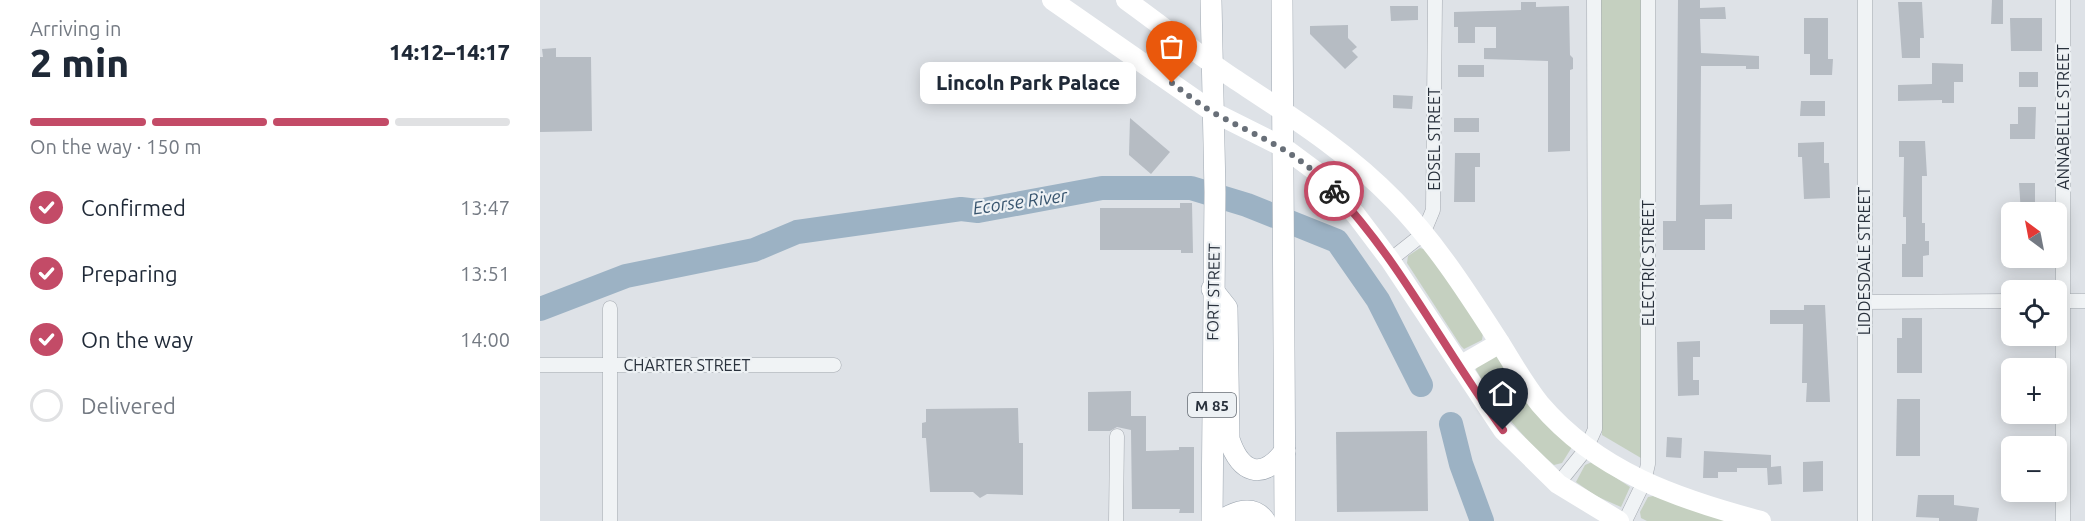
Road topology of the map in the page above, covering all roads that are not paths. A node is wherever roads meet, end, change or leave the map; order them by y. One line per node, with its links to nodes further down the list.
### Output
1 (1052, 0): 12 (main road)
2 (1126, 0): 10 (main road)
3 (1211, 0): 10 (main road, M 85)
4 (1282, 0): 11 (main road)
5 (1435, 0): 14 (street, EDSEL STREET)
6 (1594, 0): 30 (street)
7 (1648, 0): 32 (street, ELECTRIC STREET)
8 (1865, 0): 21 (street, LIDDESDALE STREET)
9 (2063, 0): 16 (street, ANNABELLE STREET)
10 (1211, 63): 11 (main road); 12 (main road, FORT STREET / M 85)
11 (1283, 111): 13 (main road); 14 (main road)
12 (1213, 112): 13 (main road); 17 (main road, FORT STREET / M 85)
13 (1283, 147): 15 (main road); 31 (main road)
14 (1423, 234): 15 (street); 23 (main road)
15 (1390, 260): 28 (main road)
16 (2060, 280)
17 (1212, 289): 31 (main road); 36 (main road, FORT STREET / M 85)
18 (2001, 301): 21 (street)
19 (2067, 301): 20 (street)
20 (2085, 301)
21 (1864, 302): 43 (street, LIDDESDALE STREET)
22 (610, 308): 26 (street)
23 (1500, 343): 28 (main road); 30 (main road)
24 (2061, 346): 44 (street, ANNABELLE STREET)
25 (540, 365): 26 (street, CHARTER STREET)
26 (609, 365): 27 (street, CHARTER STREET); 34 (street)
27 (834, 365)
28 (1461, 366): 33 (main road)
29 (1117, 436): 35 (street)
30 (1586, 449): 32 (main road); 33 (street)
31 (1285, 451): 39 (main road)
32 (1644, 482): 41 (street, ELECTRIC STREET); 42 (main road)
33 (1558, 484): 40 (main road)
34 (610, 521)
35 (1116, 521)
36 (1212, 521)
37 (1220, 521): 38 (main road)
38 (1265, 521)
39 (1285, 521)
40 (1619, 521)
41 (1624, 521)
42 (1761, 521)
43 (1865, 521)
44 (2063, 521)

